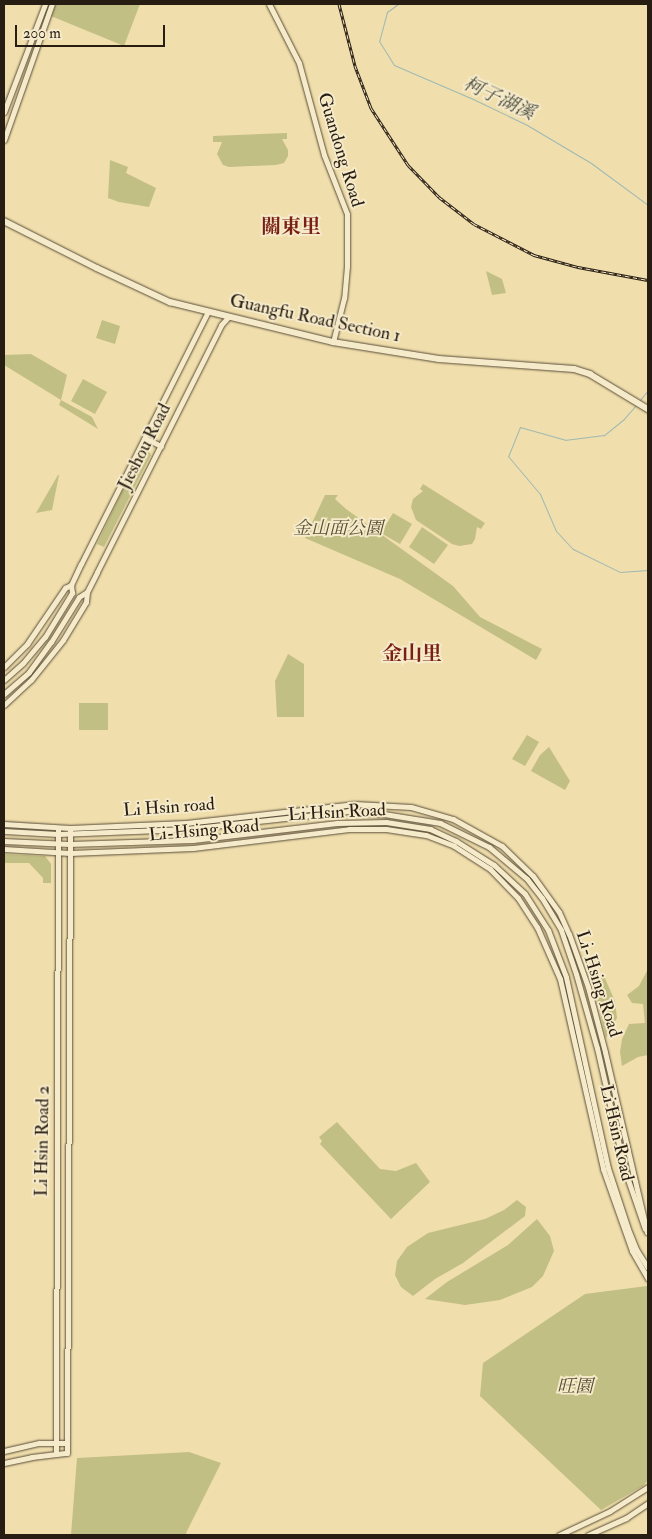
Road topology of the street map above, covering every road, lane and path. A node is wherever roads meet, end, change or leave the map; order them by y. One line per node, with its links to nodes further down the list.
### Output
1 (45, 4): 4 (street)
2 (52, 4): 5 (street)
3 (268, 4): 9 (street, Guandong Road)
4 (4, 112)
5 (4, 140)
6 (4, 221): 7 (main road, Guangfu Road Section 1)
7 (208, 312): 8 (main road, Guangfu Road Section 1); 11 (street, Jieshou Road)
8 (229, 316): 9 (main road, Guangfu Road Section 1); 12 (street, Jieshou Road)
9 (333, 342): 10 (main road, Guangfu Road Section 1)
10 (646, 407)
11 (145, 438): 12 (street); 13 (street, Jieshou Road)
12 (161, 446): 14 (street, Jieshou Road)
13 (71, 585): 15 (street, Jieshou Road); 16 (street, Jieshou Road)
14 (87, 592): 17 (street, Jieshou Road); 18 (street, Jieshou Road)
15 (4, 667)
16 (4, 680)
17 (4, 694)
18 (4, 705)
19 (4, 824): 20 (street, Li Hsin road)
20 (58, 830): 21 (street); 22 (street, Li Hsin road); 24 (street, Li Hsin Road 2)
21 (4, 831)
22 (70, 831): 25 (street, Li Hsin Road 2); 29 (street, Li Hsin Road); 29 (street, Li Hsin road)
23 (4, 840): 24 (street, Li Hsin Road)
24 (58, 843): 25 (street, Li Hsin Road); 27 (street, Li Hsin Road 2)
25 (69, 844): 28 (street, Li Hsin Road 2); 30 (street, Li Hsin Road)
26 (4, 849): 27 (street, Li-Hsing Road)
27 (57, 853): 28 (street, Li-Hsing Road); 32 (street, Li Hsin Road 2)
28 (70, 853): 31 (street, Li-Hsing Road); 33 (street, Li Hsin Road 2)
29 (648, 1234)
30 (648, 1268)
31 (648, 1278)
32 (54, 1443): 33 (street); 34 (street); 35 (street, Li Hsin Road 2)
33 (68, 1443): 35 (street, Li Hsin Road 2)
34 (4, 1451)
35 (56, 1454): 36 (street)
36 (4, 1464)
37 (648, 1487): 39 (street)
38 (648, 1503): 40 (street)
39 (559, 1535)
40 (588, 1535)

